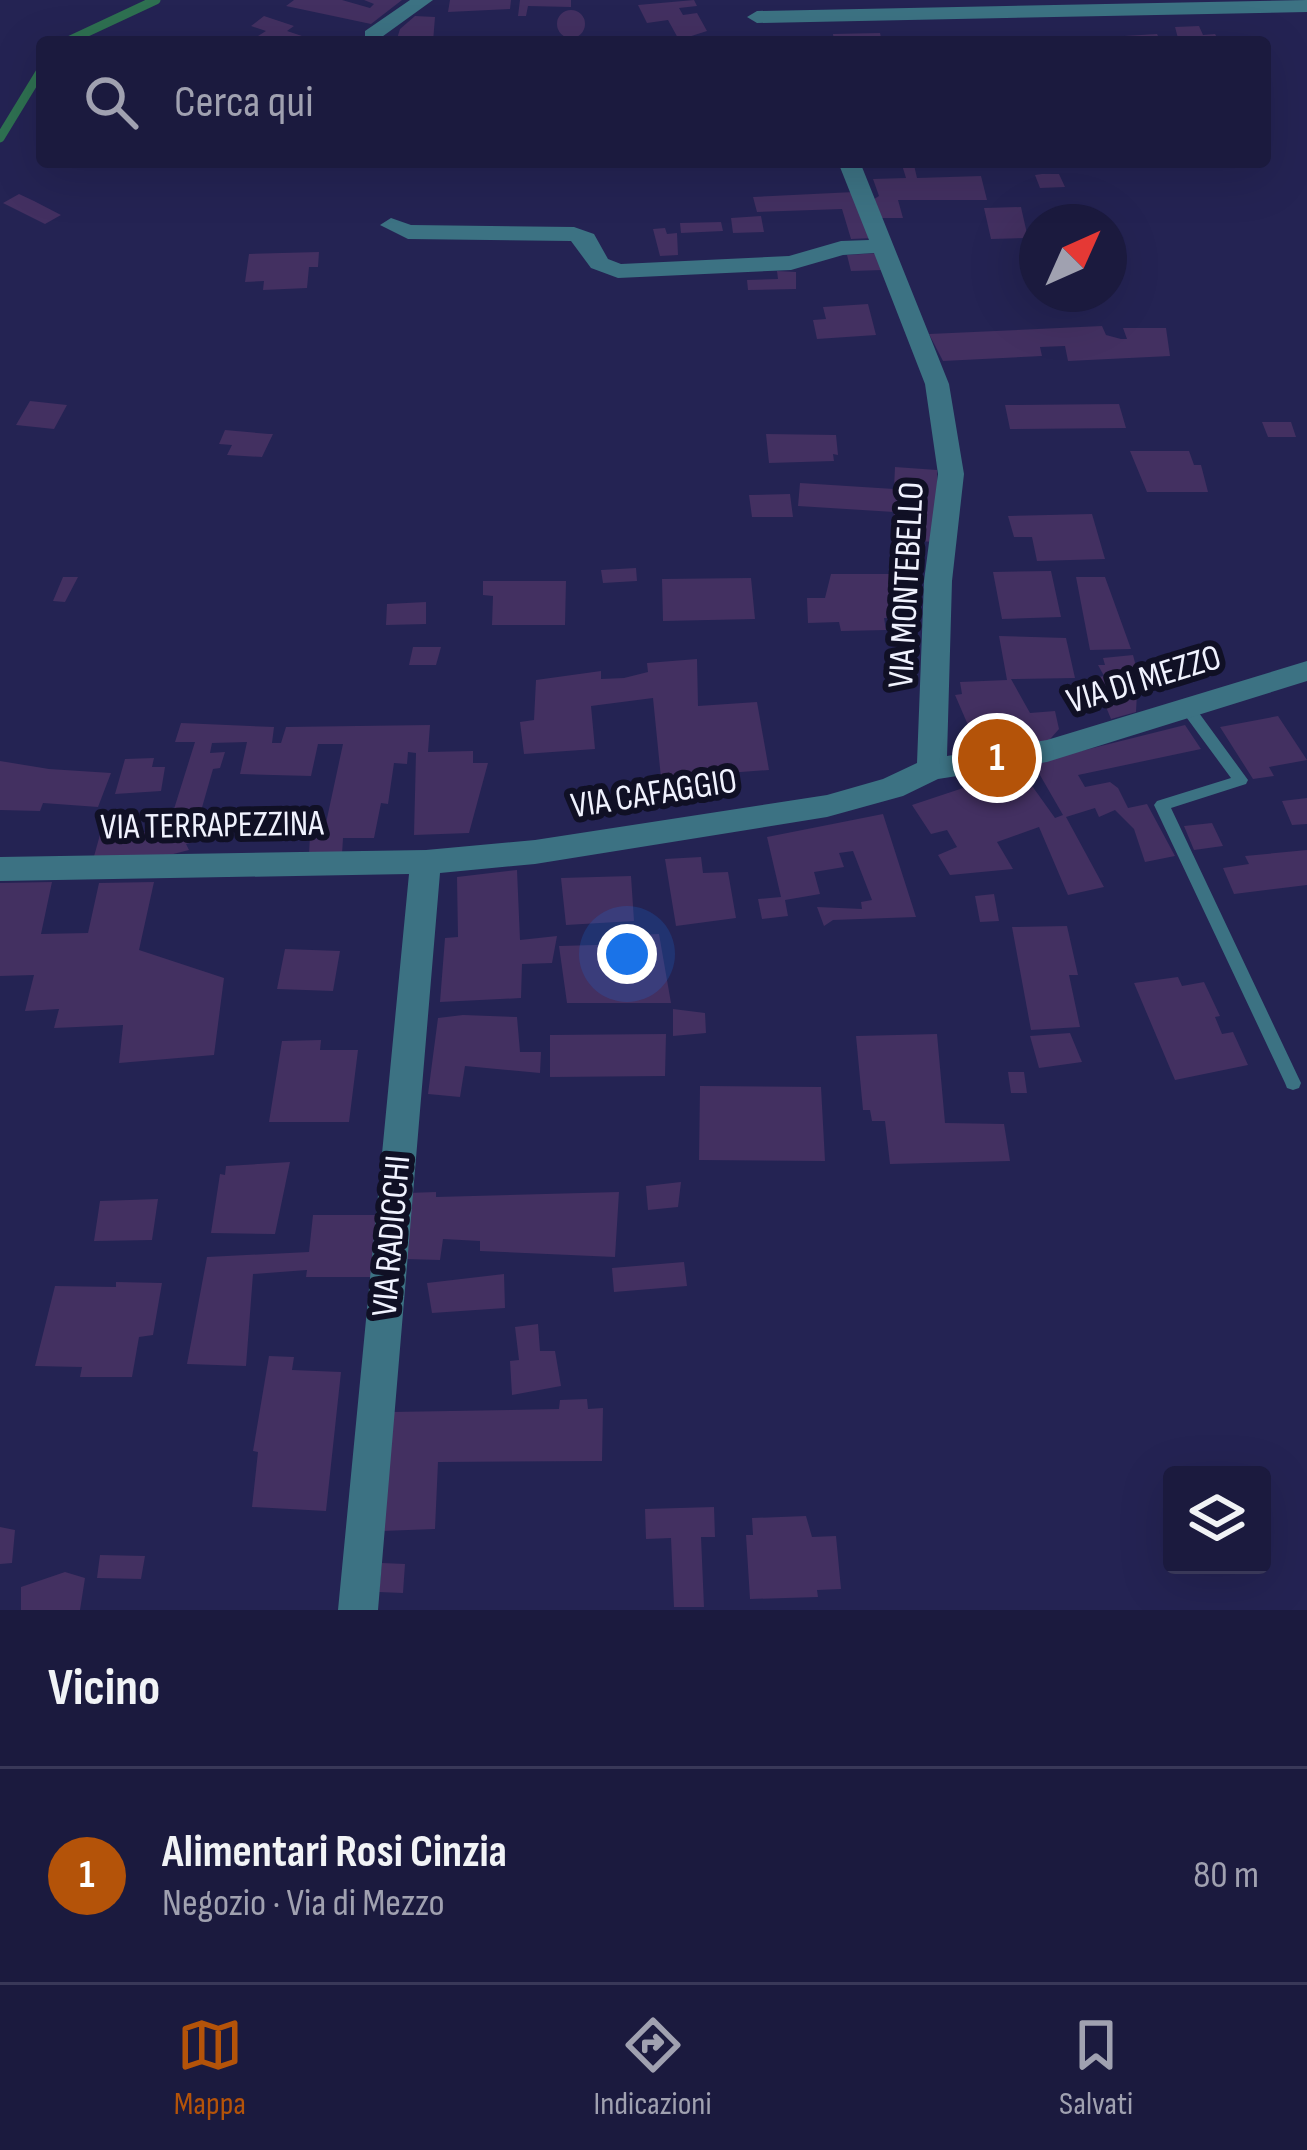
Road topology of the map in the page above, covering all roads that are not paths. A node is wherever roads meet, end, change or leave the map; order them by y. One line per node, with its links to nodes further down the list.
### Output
1 (423, 0): 4 (street)
2 (1307, 6): 3 (street)
3 (750, 9): 5 (street)
4 (372, 35)
5 (770, 36)
6 (852, 168): 8 (street, VIA MONTEBELLO)
7 (392, 225): 8 (street)
8 (884, 246): 11 (street, VIA MONTEBELLO)
9 (1307, 671): 10 (street, VIA DI MEZZO)
10 (1186, 706): 11 (street, VIA DI MEZZO); 14 (lane)
11 (932, 769): 12 (street, VIA CAFAGGIO)
12 (426, 862): 13 (street, VIA TERRAPEZZINA); 15 (street, VIA RADICCHI)
13 (0, 868)
14 (1293, 1083)
15 (358, 1610)

